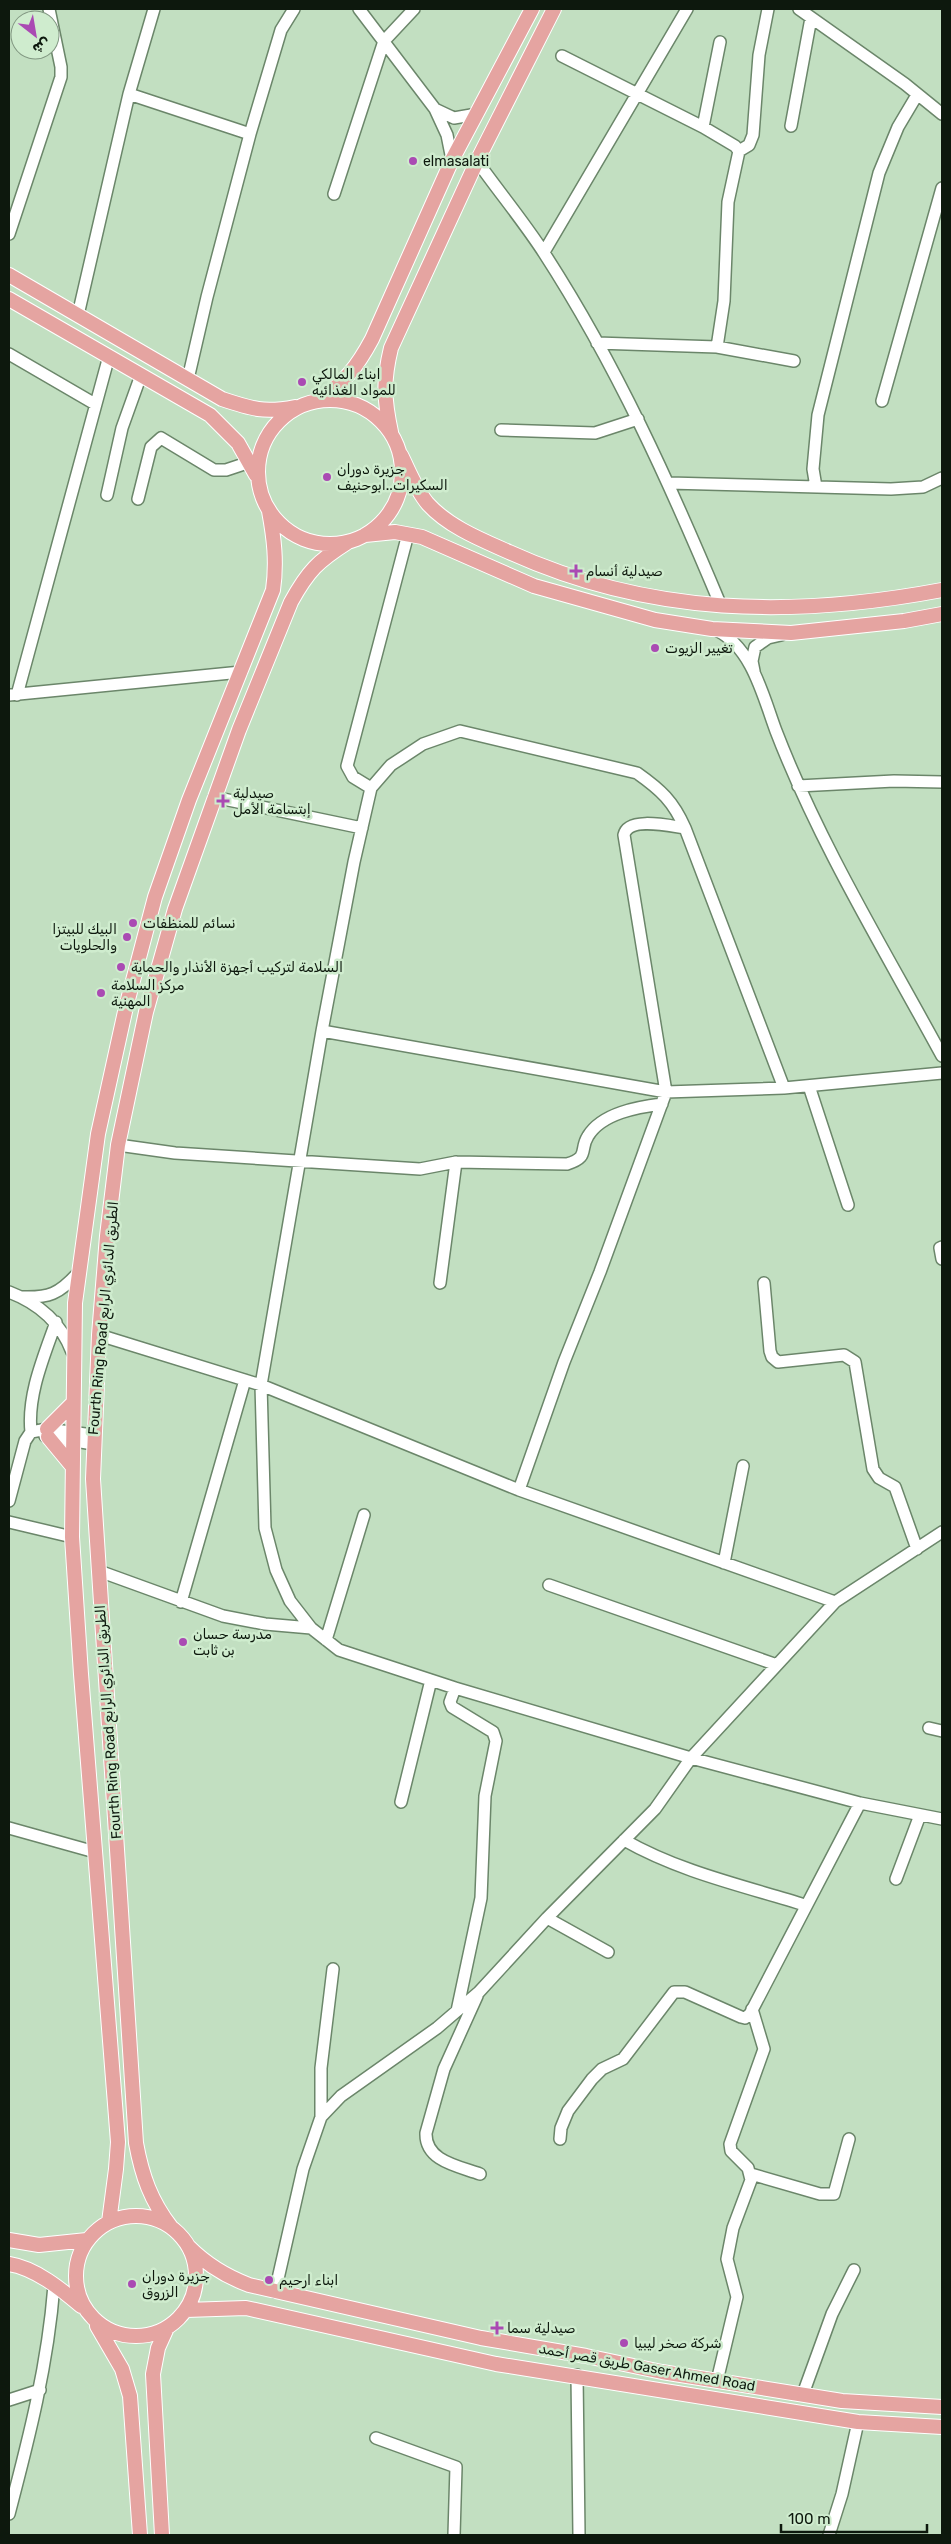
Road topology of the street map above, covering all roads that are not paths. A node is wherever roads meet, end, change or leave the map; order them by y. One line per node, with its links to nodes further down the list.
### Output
1 (49, 9): 29 (street)
2 (154, 9): 15 (street)
3 (294, 9): 23 (street)
4 (359, 9): 12 (street)
5 (414, 9): 12 (street)
6 (532, 9): 19 (main road)
7 (554, 9): 26 (main road)
8 (687, 9): 16 (street)
9 (768, 9): 24 (street)
10 (800, 9): 11 (street)
11 (811, 18): 17 (street); 21 (street)
12 (384, 41): 18 (street); 28 (street)
13 (720, 42): 22 (street)
14 (562, 56): 16 (street)
15 (129, 94): 23 (street); 33 (street)
16 (637, 94): 22 (street); 30 (street)
17 (917, 95): 20 (street); 53 (street)
18 (435, 109): 19 (street); 25 (street)
19 (477, 114): 25 (main road)
20 (942, 114)
21 (791, 126)
22 (703, 127): 24 (street)
23 (250, 134): 40 (street)
24 (739, 151): 35 (street)
25 (452, 160): 41 (main road)
26 (477, 161): 30 (street); 47 (main road)
27 (942, 188): 42 (street)
28 (334, 194)
29 (9, 234)
30 (544, 252): 34 (street)
31 (9, 276): 33 (main road)
32 (9, 299): 37 (main road)
33 (78, 315): 40 (main road)
34 (597, 343): 35 (street); 45 (street)
35 (717, 347): 38 (street)
36 (9, 354): 43 (street)
37 (110, 356): 39 (main road); 43 (street)
38 (794, 361)
39 (142, 375): 49 (main road); 54 (street)
40 (188, 379): 44 (main road)
41 (317, 401): 44 (main road); 47 (main road)
42 (882, 401)
43 (96, 404): 67 (street)
44 (301, 406): 51 (main road)
45 (638, 419): 46 (street); 52 (street)
46 (500, 430)
47 (391, 432): 48 (main road)
48 (400, 455): 58 (main road); 61 (main road)
49 (250, 462): 51 (main road); 55 (street)
50 (942, 478): 53 (street)
51 (258, 480): 56 (main road)
52 (669, 483): 53 (street); 61 (street)
53 (816, 487)
54 (107, 495)
55 (138, 499)
56 (269, 511): 59 (main road); 65 (main road)
57 (408, 534): 58 (main road); 63 (main road); 70 (street)
58 (365, 535): 59 (main road)
59 (348, 542): 71 (main road, Fourth Ring Road الطريق الدائري الرابع)
60 (942, 590): 61 (main road)
61 (721, 606)
62 (942, 614): 64 (main road)
63 (712, 629): 64 (main road); 66 (street)
64 (791, 634): 66 (street)
65 (241, 672): 67 (street); 87 (main road)
66 (755, 675): 69 (street)
67 (13, 695)
68 (942, 782): 69 (street)
69 (798, 786): 75 (street)
70 (371, 788): 72 (street); 73 (street)
71 (214, 797): 72 (street); 81 (main road, Fourth Ring Road الطريق الدائري الرابع)
72 (362, 828): 74 (street)
73 (685, 828): 78 (street); 79 (street)
74 (322, 1031): 79 (street); 82 (street)
75 (942, 1056)
76 (942, 1073): 77 (street)
77 (810, 1086): 78 (street); 84 (street)
78 (784, 1088): 79 (street)
79 (666, 1092): 80 (street)
80 (662, 1104): 83 (street); 103 (street)
81 (118, 1145): 82 (street); 93 (main road, Fourth Ring Road الطريق الدائري الرابع)
82 (300, 1161): 83 (street); 96 (street)
83 (456, 1162): 88 (street)
84 (848, 1205)
85 (942, 1247): 86 (street)
86 (942, 1259)
87 (78, 1274): 91 (street); 94 (main road)
88 (440, 1283)
89 (764, 1283): 109 (street)
90 (9, 1292): 91 (street)
91 (20, 1296): 92 (street)
92 (56, 1322): 94 (street); 98 (street)
93 (98, 1335): 95 (street); 100 (main road, Fourth Ring Road الطريق الدائري الرابع)
94 (73, 1354): 97 (main road)
95 (245, 1380): 96 (street); 113 (street)
96 (261, 1385): 103 (street); 115 (street)
97 (72, 1404): 98 (main road); 99 (main road)
98 (41, 1432): 99 (street); 101 (main road); 104 (street)
99 (72, 1437): 100 (street); 101 (main road)
100 (93, 1439): 111 (main road, Fourth Ring Road الطريق الدائري الرابع)
101 (72, 1466): 108 (main road)
102 (742, 1466): 110 (street)
103 (520, 1490): 110 (street)
104 (9, 1501)
105 (364, 1514): 116 (street)
106 (9, 1522): 108 (street)
107 (942, 1532): 109 (street)
108 (72, 1536): 129 (main road)
109 (917, 1549): 114 (street)
110 (724, 1563): 114 (street)
111 (98, 1571): 113 (street); 144 (main road, Fourth Ring Road الطريق الدائري الرابع)
112 (549, 1585): 117 (street)
113 (180, 1602): 115 (street)
114 (835, 1602): 117 (street)
115 (310, 1628): 116 (street)
116 (326, 1640): 118 (street)
117 (777, 1665): 122 (street)
118 (431, 1680): 119 (street); 123 (street)
119 (455, 1688): 122 (street); 137 (street)
120 (929, 1728): 121 (street)
121 (942, 1731)
122 (691, 1758): 124 (street); 128 (street)
123 (400, 1802)
124 (860, 1803): 125 (street); 131 (street)
125 (920, 1815): 126 (street); 130 (street)
126 (942, 1819)
127 (9, 1828): 129 (street)
128 (624, 1840): 131 (street); 132 (street)
129 (95, 1852): 143 (main road)
130 (896, 1879)
131 (805, 1905): 136 (street)
132 (547, 1918): 133 (street); 135 (street)
133 (608, 1952)
134 (333, 1969): 138 (street)
135 (478, 1992): 137 (street); 141 (street)
136 (752, 2009): 140 (street); 142 (street)
137 (457, 2011): 138 (street)
138 (321, 2117): 151 (street)
139 (849, 2138): 142 (street)
140 (560, 2139)
141 (480, 2174)
142 (751, 2174): 156 (street)
143 (109, 2222): 144 (main road); 146 (main road)
144 (171, 2227): 147 (main road)
145 (9, 2240): 146 (main road)
146 (87, 2240): 153 (main road)
147 (189, 2247): 151 (main road, طريق قصر أحمد Gaser Ahmed Road); 152 (main road)
148 (9, 2264): 150 (main road)
149 (854, 2270): 158 (street)
150 (54, 2285): 153 (main road); 157 (street)
151 (275, 2292): 156 (main road, طريق قصر أحمد Gaser Ahmed Road)
152 (186, 2310): 154 (main road); 155 (main road, طريق قصر أحمد Gaser Ahmed Road)
153 (90, 2316): 154 (main road); 165 (main road)
154 (168, 2328): 166 (main road)
155 (577, 2376): 161 (main road, طريق قصر أحمد Gaser Ahmed Road); 168 (street)
156 (717, 2381): 158 (main road, طريق قصر أحمد Gaser Ahmed Road)
157 (40, 2390): 159 (street); 164 (street)
158 (803, 2394): 160 (main road, طريق قصر أحمد Gaser Ahmed Road)
159 (9, 2400)
160 (942, 2407)
161 (858, 2422): 162 (main road, طريق قصر أحمد Gaser Ahmed Road); 169 (street)
162 (942, 2427)
163 (376, 2438): 167 (street)
164 (9, 2514)
165 (140, 2535)
166 (162, 2535)
167 (454, 2535)
168 (579, 2535)
169 (828, 2535)

